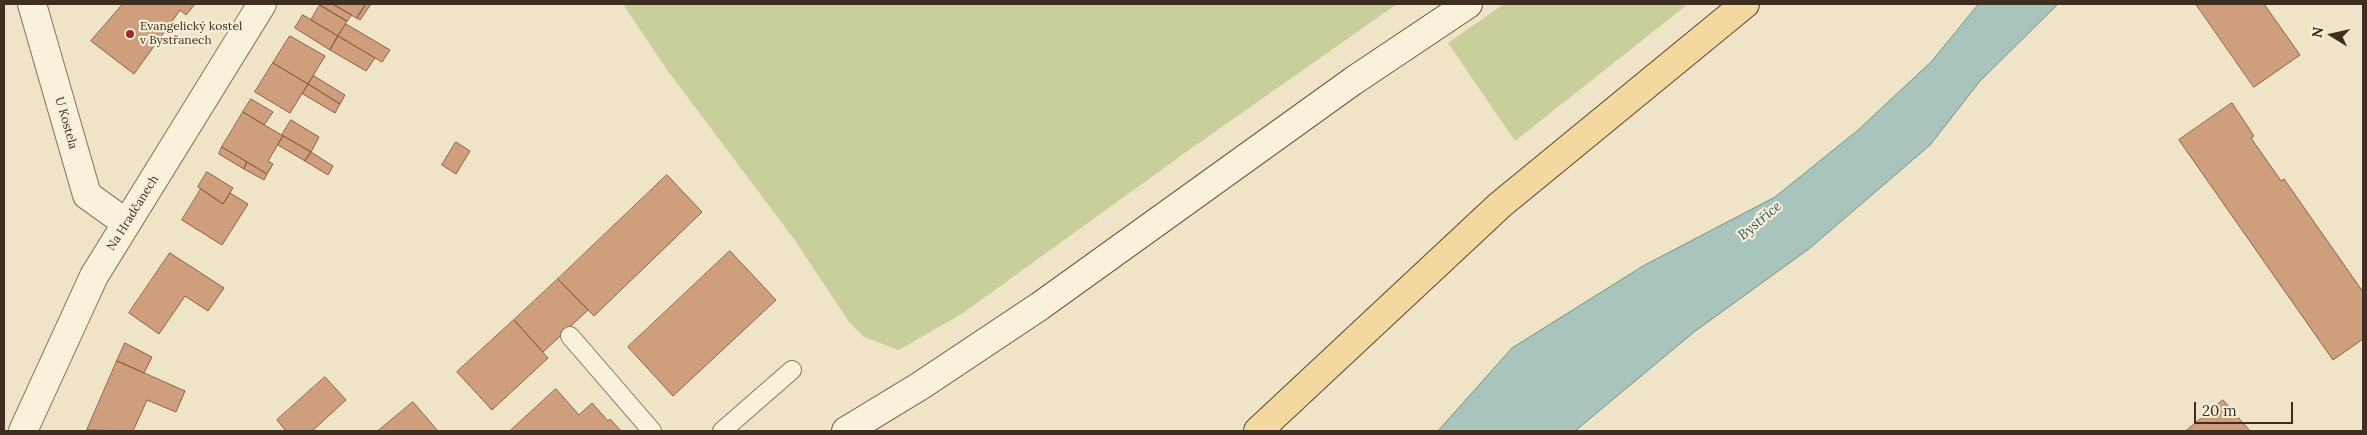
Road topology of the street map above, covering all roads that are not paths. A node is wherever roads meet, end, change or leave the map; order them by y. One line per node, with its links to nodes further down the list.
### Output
1 (32, 4): 5 (street, U Kostela)
2 (262, 4): 5 (street, Na Hradčanech)
3 (1468, 4): 11 (street)
4 (1744, 4): 12 (main road)
5 (126, 223): 8 (street, Na Hradčanech)
6 (570, 336): 9 (lane)
7 (792, 370): 10 (lane)
8 (22, 431)
9 (652, 431)
10 (722, 431)
11 (846, 431)
12 (1258, 431)

